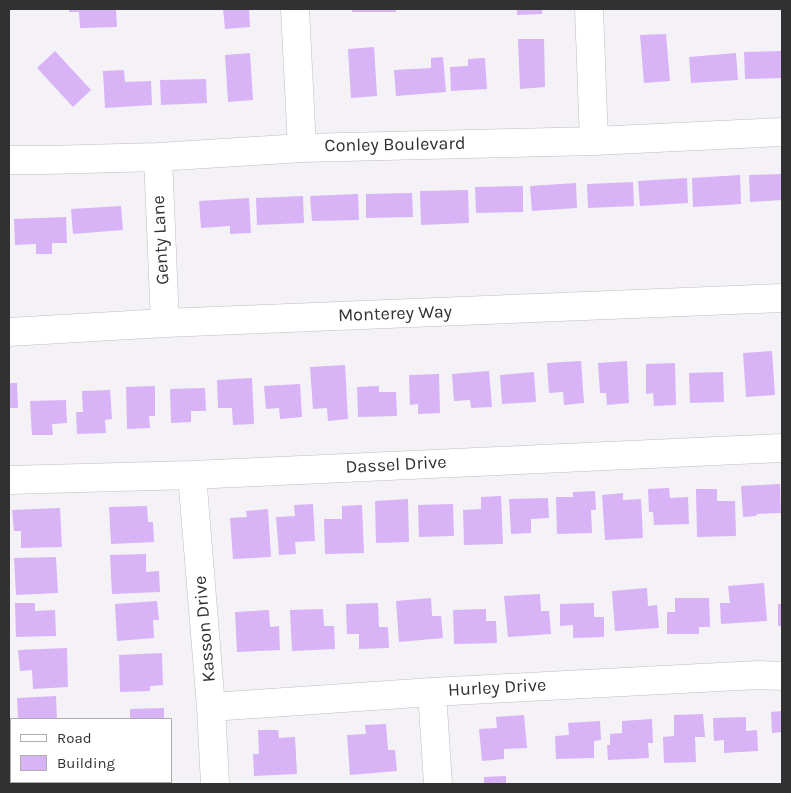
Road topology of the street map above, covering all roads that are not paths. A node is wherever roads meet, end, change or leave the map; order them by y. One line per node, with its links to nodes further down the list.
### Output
1 (295, 9): 5 (street)
2 (589, 9): 4 (street)
3 (782, 132): 4 (street, Conley Boulevard)
4 (594, 141): 5 (street, Conley Boulevard)
5 (302, 148): 6 (street, Conley Boulevard)
6 (158, 157): 7 (street, Conley Boulevard); 9 (street, Genty Lane)
7 (9, 160)
8 (782, 298): 9 (street, Monterey Way)
9 (165, 323): 10 (street, Monterey Way)
10 (9, 332)
11 (782, 448): 12 (street, Dassel Drive)
12 (192, 475): 13 (street, Dassel Drive); 16 (street, Kasson Drive)
13 (9, 480)
14 (782, 676): 15 (street, Hurley Drive)
15 (432, 692): 16 (street, Hurley Drive); 18 (street)
16 (211, 707): 17 (street, Kasson Drive)
17 (215, 784)
18 (438, 784)

